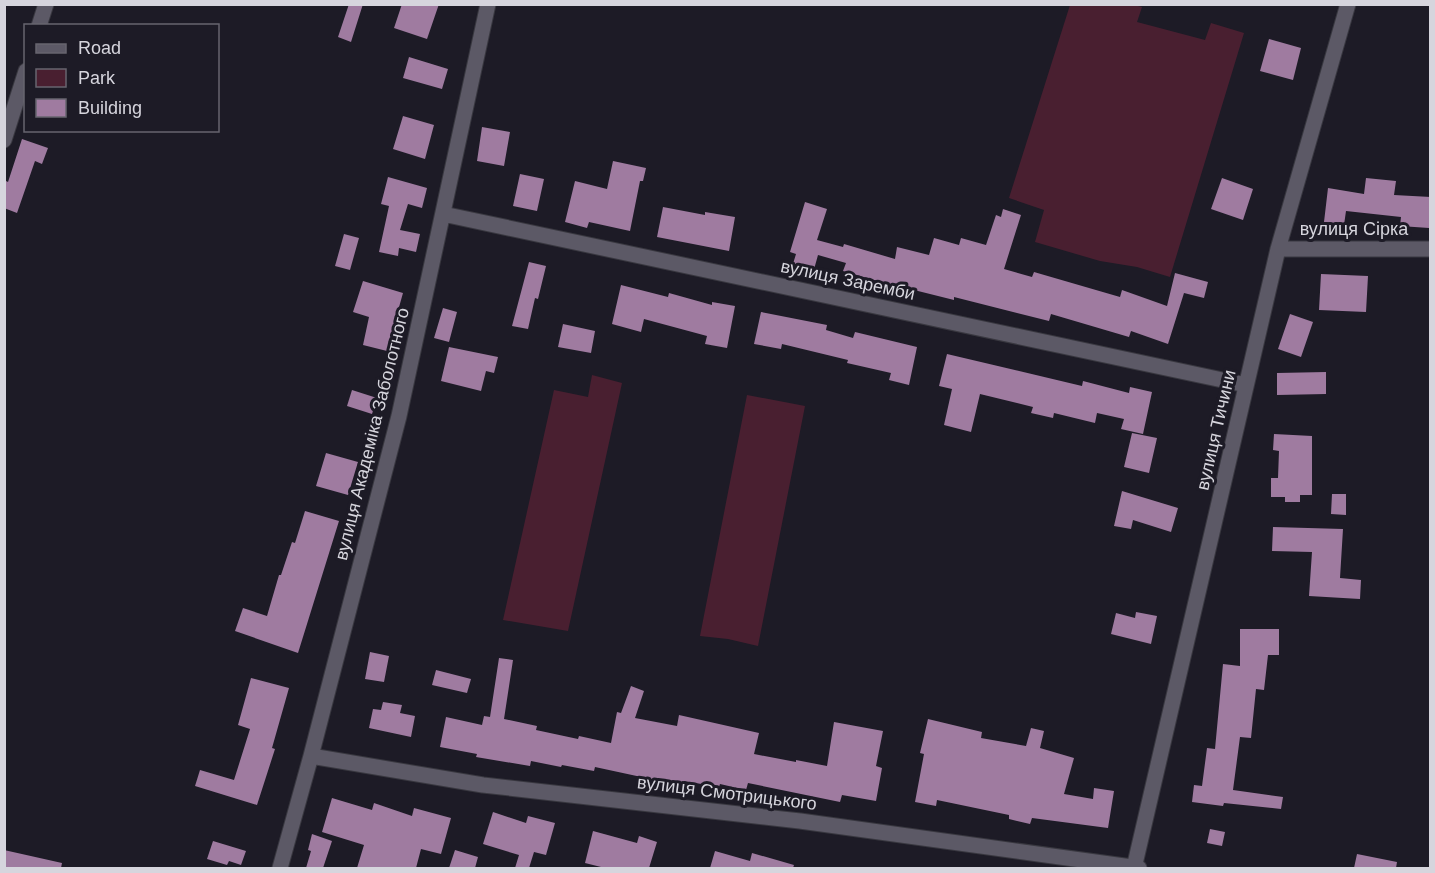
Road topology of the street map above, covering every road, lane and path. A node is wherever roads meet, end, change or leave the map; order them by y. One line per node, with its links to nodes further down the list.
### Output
1 (46, 4): 4 (street)
2 (488, 4): 7 (street, вулиця Академіка Заболотного)
3 (1348, 4): 8 (street, вулиця Тичини)
4 (40, 24)
5 (24, 77): 6 (street)
6 (4, 140)
7 (443, 214): 10 (street, вулиця Заремби); 11 (street, вулиця Академіка Заболотного)
8 (1278, 249): 9 (street, вулиця Сірка); 10 (street, вулиця Тичини)
9 (1431, 249)
10 (1246, 385): 13 (street, вулиця Тичини)
11 (311, 756): 12 (street, вулиця Академіка Заболотного); 13 (street, вулиця Смотрицького)
12 (280, 868)
13 (1134, 868): 14 (street, вулиця Смотрицького)
14 (1139, 868)

